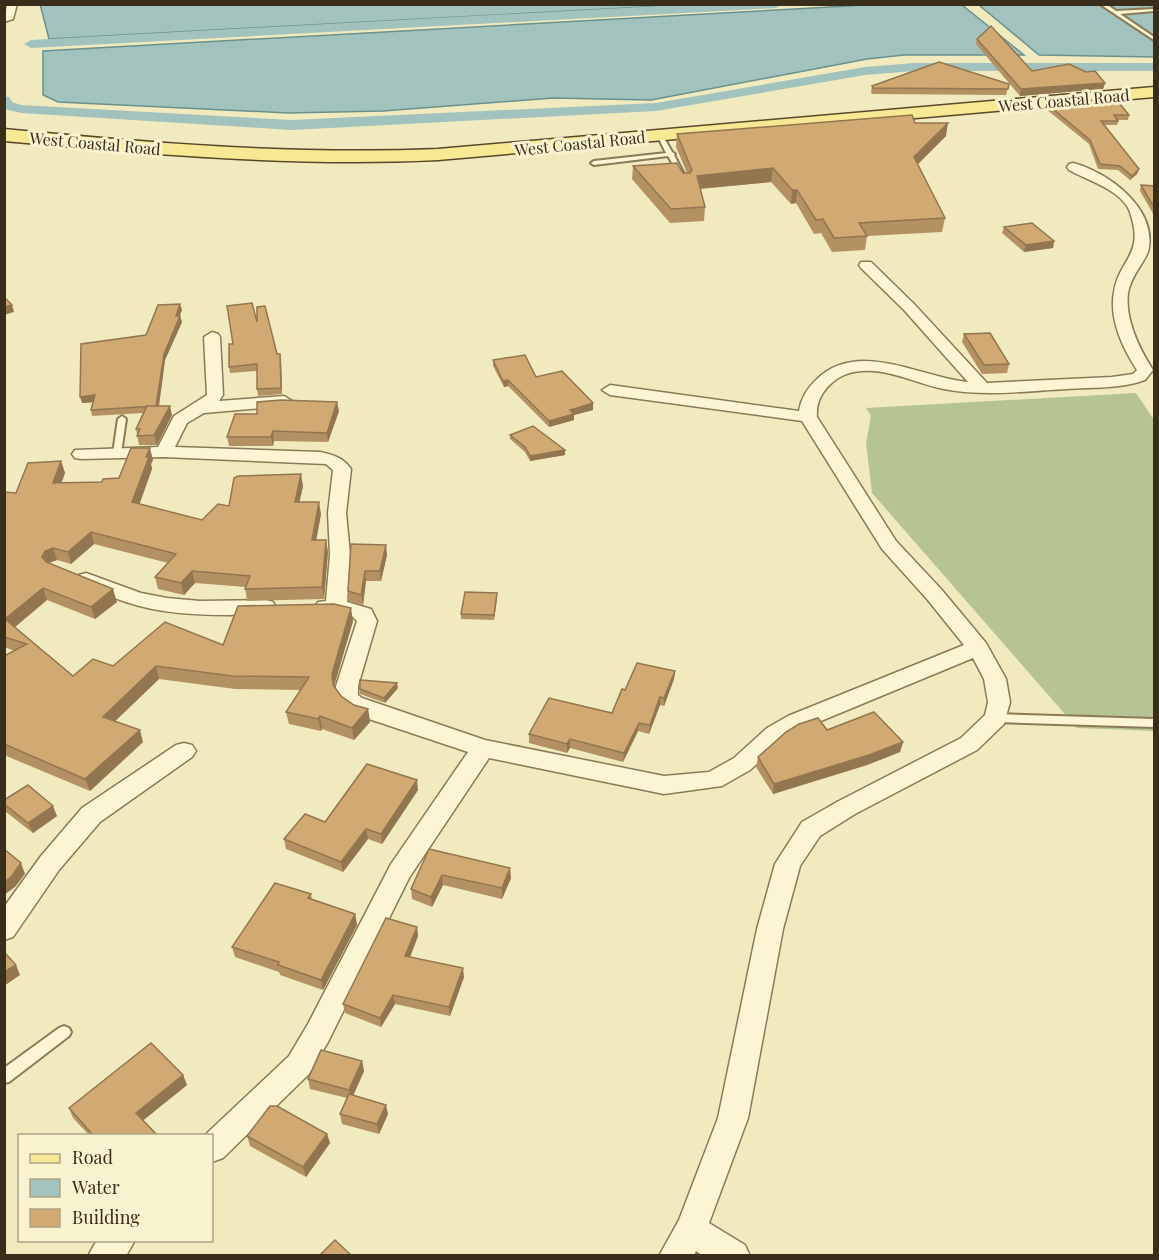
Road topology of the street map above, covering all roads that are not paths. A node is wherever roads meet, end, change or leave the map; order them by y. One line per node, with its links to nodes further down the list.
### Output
1 (12, 4): 5 (street)
2 (1102, 4): 4 (lane)
3 (1155, 10): 4 (lane)
4 (1115, 13): 6 (lane)
5 (4, 19)
6 (1155, 39)
7 (1155, 92): 9 (main road, West Coastal Road)
8 (4, 135): 9 (main road, West Coastal Road)
9 (660, 135): 10 (lane)
10 (672, 154): 11 (lane); 13 (lane)
11 (594, 163)
12 (1073, 167): 14 (street)
13 (686, 184)
14 (1147, 222): 17 (street)
15 (866, 265): 19 (street)
16 (212, 337): 22 (street)
17 (1132, 352): 18 (street); 19 (street)
18 (1155, 352)
19 (983, 388): 23 (street)
20 (610, 390): 23 (street)
21 (290, 401): 22 (street)
22 (201, 408): 25 (street)
23 (808, 417): 30 (street)
24 (122, 419): 26 (lane)
25 (164, 452): 26 (street); 29 (street)
26 (117, 453): 27 (street)
27 (81, 454)
28 (67, 571): 29 (street)
29 (336, 607): 33 (street)
30 (978, 648): 31 (street); 33 (street)
31 (996, 718): 32 (lane); 40 (street)
32 (1155, 723)
33 (483, 748): 38 (street)
34 (184, 751): 35 (street)
35 (4, 929)
36 (64, 1032): 37 (lane)
37 (4, 1077)
38 (213, 1147)
39 (117, 1242): 41 (street)
40 (683, 1243): 42 (street)
41 (104, 1256)
42 (734, 1256)

